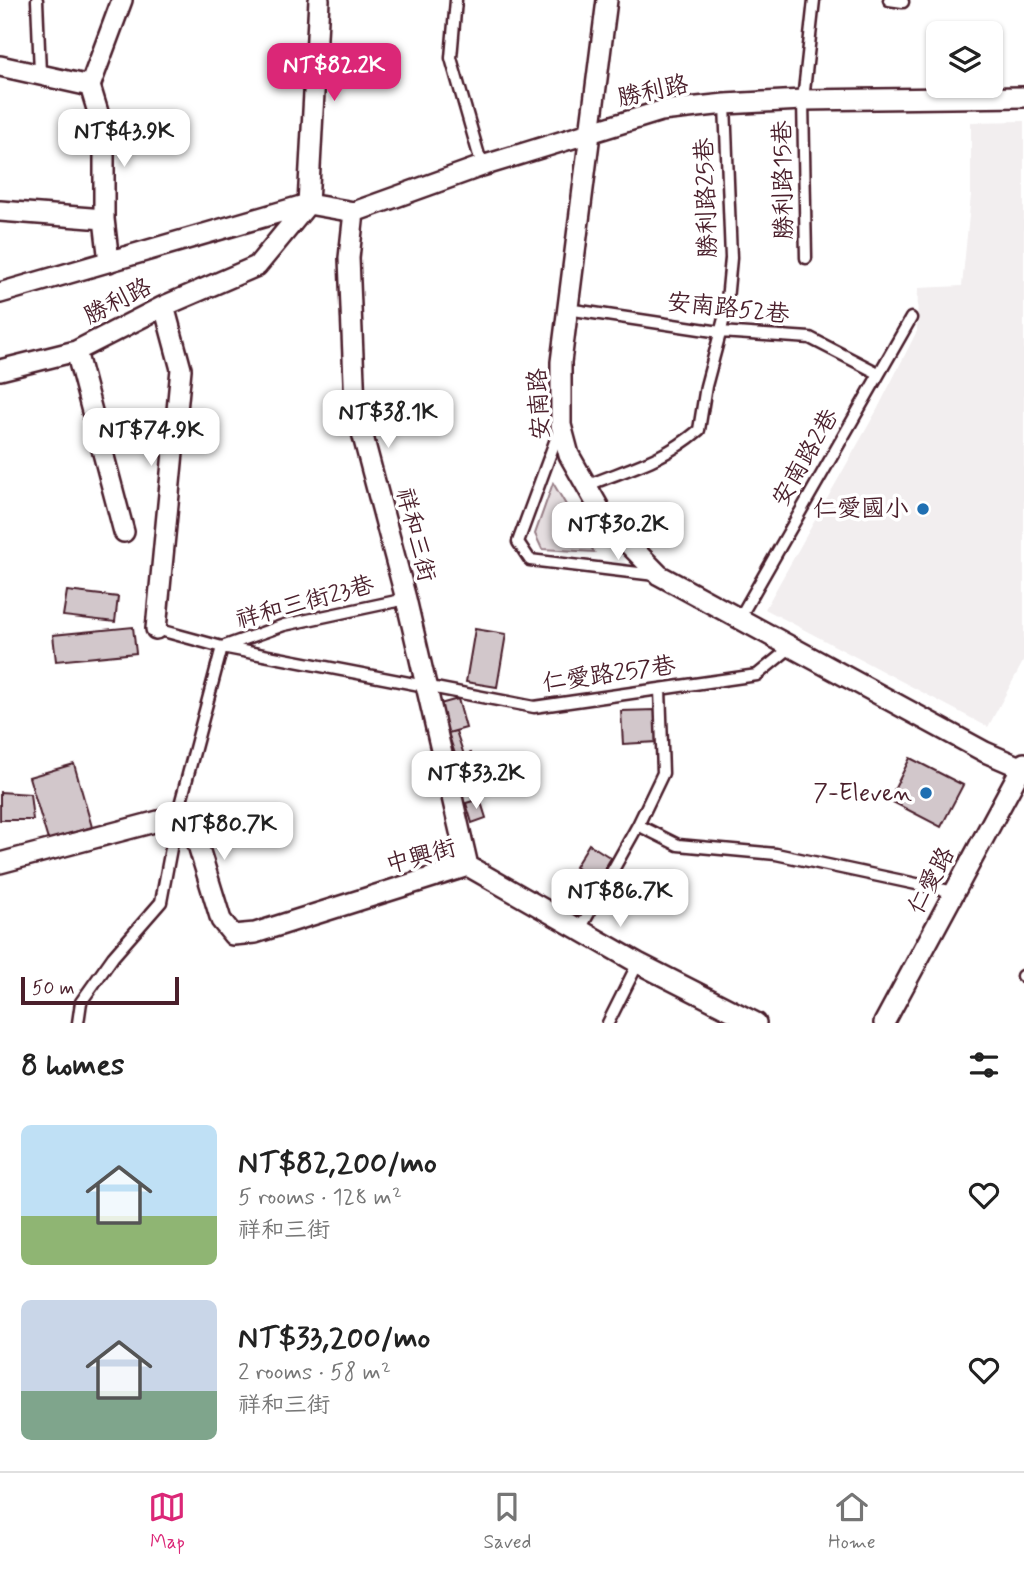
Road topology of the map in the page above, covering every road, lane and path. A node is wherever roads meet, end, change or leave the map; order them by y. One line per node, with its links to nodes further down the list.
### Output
1 (37, 0): 10 (lane)
2 (122, 0): 11 (street)
3 (319, 0): 17 (street)
4 (456, 0): 16 (lane)
5 (607, 0): 15 (street, 安南路)
6 (814, 0): 13 (lane, 勝利路15巷)
7 (889, 0): 8 (lane)
8 (903, 2)
9 (0, 66): 10 (street)
10 (40, 74): 11 (street)
11 (90, 86): 20 (street)
12 (1024, 97): 13 (street, 勝利路)
13 (803, 100): 14 (street, 勝利路); 21 (lane, 勝利路15巷)
14 (725, 104): 15 (street, 勝利路); 27 (lane, 勝利路25巷)
15 (589, 134): 16 (street, 勝利路); 25 (street, 安南路)
16 (482, 166): 19 (street, 勝利路)
17 (308, 204): 19 (street, 勝利路); 22 (street, 勝利路); 24 (street, 勝利路)
18 (0, 211): 20 (street)
19 (354, 212): 35 (street, 祥和三街)
20 (104, 219): 22 (street)
21 (806, 258)
22 (109, 262): 23 (street, 勝利路)
23 (0, 293)
24 (164, 306): 28 (street, 勝利路); 37 (street)
25 (567, 309): 27 (lane, 安南路52巷); 31 (street, 安南路)
26 (911, 318): 30 (lane, 安南路2巷)
27 (720, 332): 30 (lane, 安南路52巷); 32 (lane, 勝利路25巷)
28 (76, 351): 29 (street, 勝利路); 33 (street)
29 (0, 370)
30 (878, 373): 36 (lane, 安南路2巷)
31 (561, 425): 32 (street, 安南路); 34 (lane)
32 (585, 487): 34 (street, 安南路)
33 (124, 532)
34 (659, 575): 36 (street, 安南路)
35 (406, 599): 38 (lane, 祥和三街23巷); 40 (street, 祥和三街)
36 (739, 619): 39 (street, 安南路)
37 (156, 629): 38 (lane, 仁愛路257巷)
38 (222, 647): 40 (lane, 仁愛路257巷); 43 (lane, 祥和三街23巷)
39 (790, 648): 41 (lane, 仁愛路257巷); 42 (street, 安南路)
40 (426, 685): 41 (lane, 仁愛路257巷); 46 (street, 祥和三街)
41 (660, 689): 44 (lane)
42 (1023, 766): 47 (street, 仁愛路)
43 (177, 816): 45 (street); 46 (street, 中興街); 50 (lane, 祥和三街23巷)
44 (638, 825): 47 (lane); 48 (lane)
45 (0, 863)
46 (468, 866): 48 (street, 中興街)
47 (954, 892): 53 (street, 仁愛路)
48 (580, 929): 49 (street, 中興街)
49 (638, 963): 51 (lane); 52 (street, 中興街)
50 (78, 1023)
51 (608, 1023)
52 (756, 1023)
53 (884, 1023)

